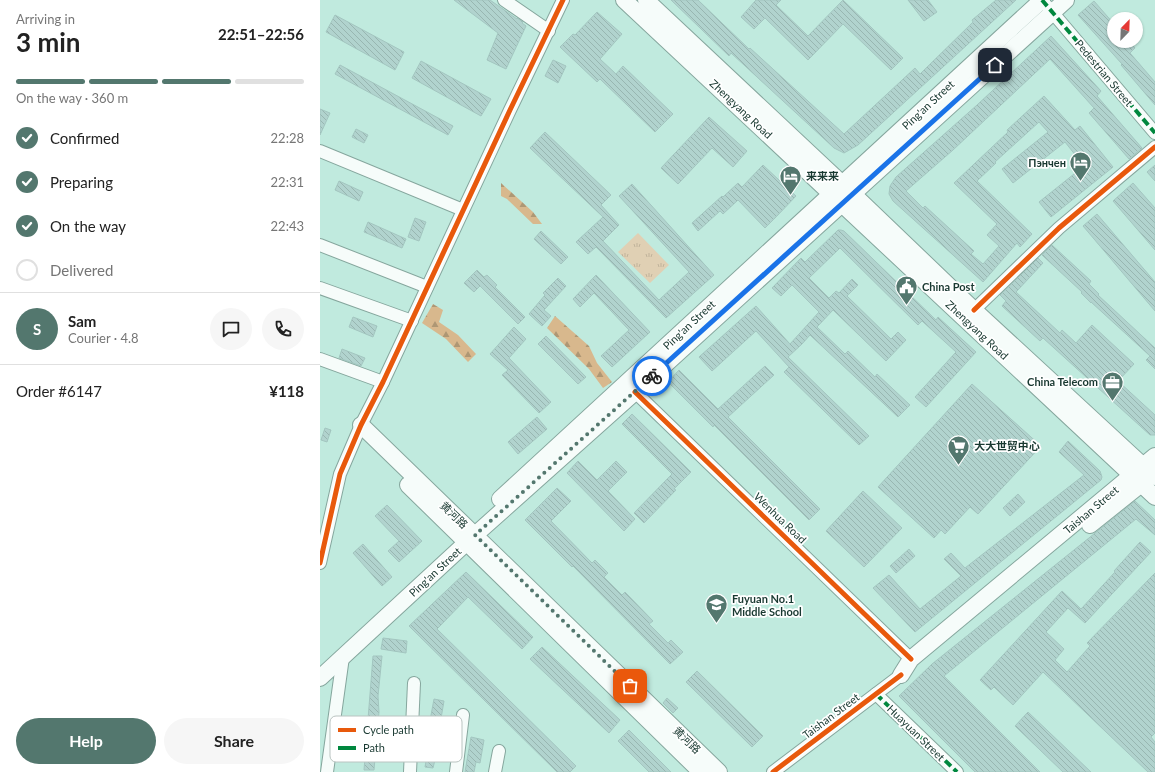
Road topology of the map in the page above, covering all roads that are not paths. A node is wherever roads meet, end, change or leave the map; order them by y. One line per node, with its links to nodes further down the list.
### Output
1 (504, 0): 8 (street)
2 (563, 0): 8 (street)
3 (624, 0): 12 (main road, Zhengyang Road)
4 (646, 0): 12 (main road, Zhengyang Road)
5 (1042, 0): 7 (street, Pedestrian Street); 12 (main road, Ping'an Street)
6 (1066, 0): 7 (main road, Ping'an Street)
7 (1052, 13): 9 (street, Pedestrian Street); 12 (main road, Ping'an Street)
8 (548, 31): 13 (street)
9 (1155, 133)
10 (1155, 147): 17 (street)
11 (320, 151): 13 (street)
12 (842, 194): 17 (main road, Zhengyang Road); 21 (main road, Ping'an Street); 23 (main road, Zhengyang Road); 25 (main road, Ping'an Street)
13 (463, 210): 15 (street)
14 (320, 245): 15 (street)
15 (427, 287): 18 (street)
16 (320, 288): 18 (street)
17 (974, 310): 23 (main road, Zhengyang Road)
18 (412, 321): 20 (street)
19 (320, 359): 20 (street)
20 (383, 382): 22 (street)
21 (635, 392): 25 (main road, Ping'an Street); 28 (street, Wenhua Road)
22 (359, 430): 25 (main road, 黄河路); 26 (street)
23 (1148, 472): 24 (main road, Zhengyang Road); 28 (main road, Taishan Street); 30 (main road, Taishan Street)
24 (1155, 497)
25 (467, 536): 27 (main road, Ping'an Street); 29 (main road, Ping'an Street); 46 (main road, 黄河路); 47 (main road, 黄河路)
26 (320, 563)
27 (343, 657): 31 (main road, Ping'an Street); 35 (street)
28 (911, 659): 30 (main road, Taishan Street)
29 (320, 666)
30 (901, 675): 33 (street, Taishan Street)
31 (320, 678)
32 (414, 683): 36 (street)
33 (876, 694): 48 (street, Taishan Street); 49 (street, Huayuan Street)
34 (463, 715): 37 (street)
35 (334, 716)
36 (413, 716)
37 (462, 723)
38 (330, 745): 42 (street)
39 (499, 751): 45 (street)
40 (410, 762): 43 (street)
41 (457, 762): 44 (street)
42 (326, 772)
43 (410, 772)
44 (456, 772)
45 (495, 772)
46 (700, 772)
47 (719, 772)
48 (773, 772)
49 (956, 772)

